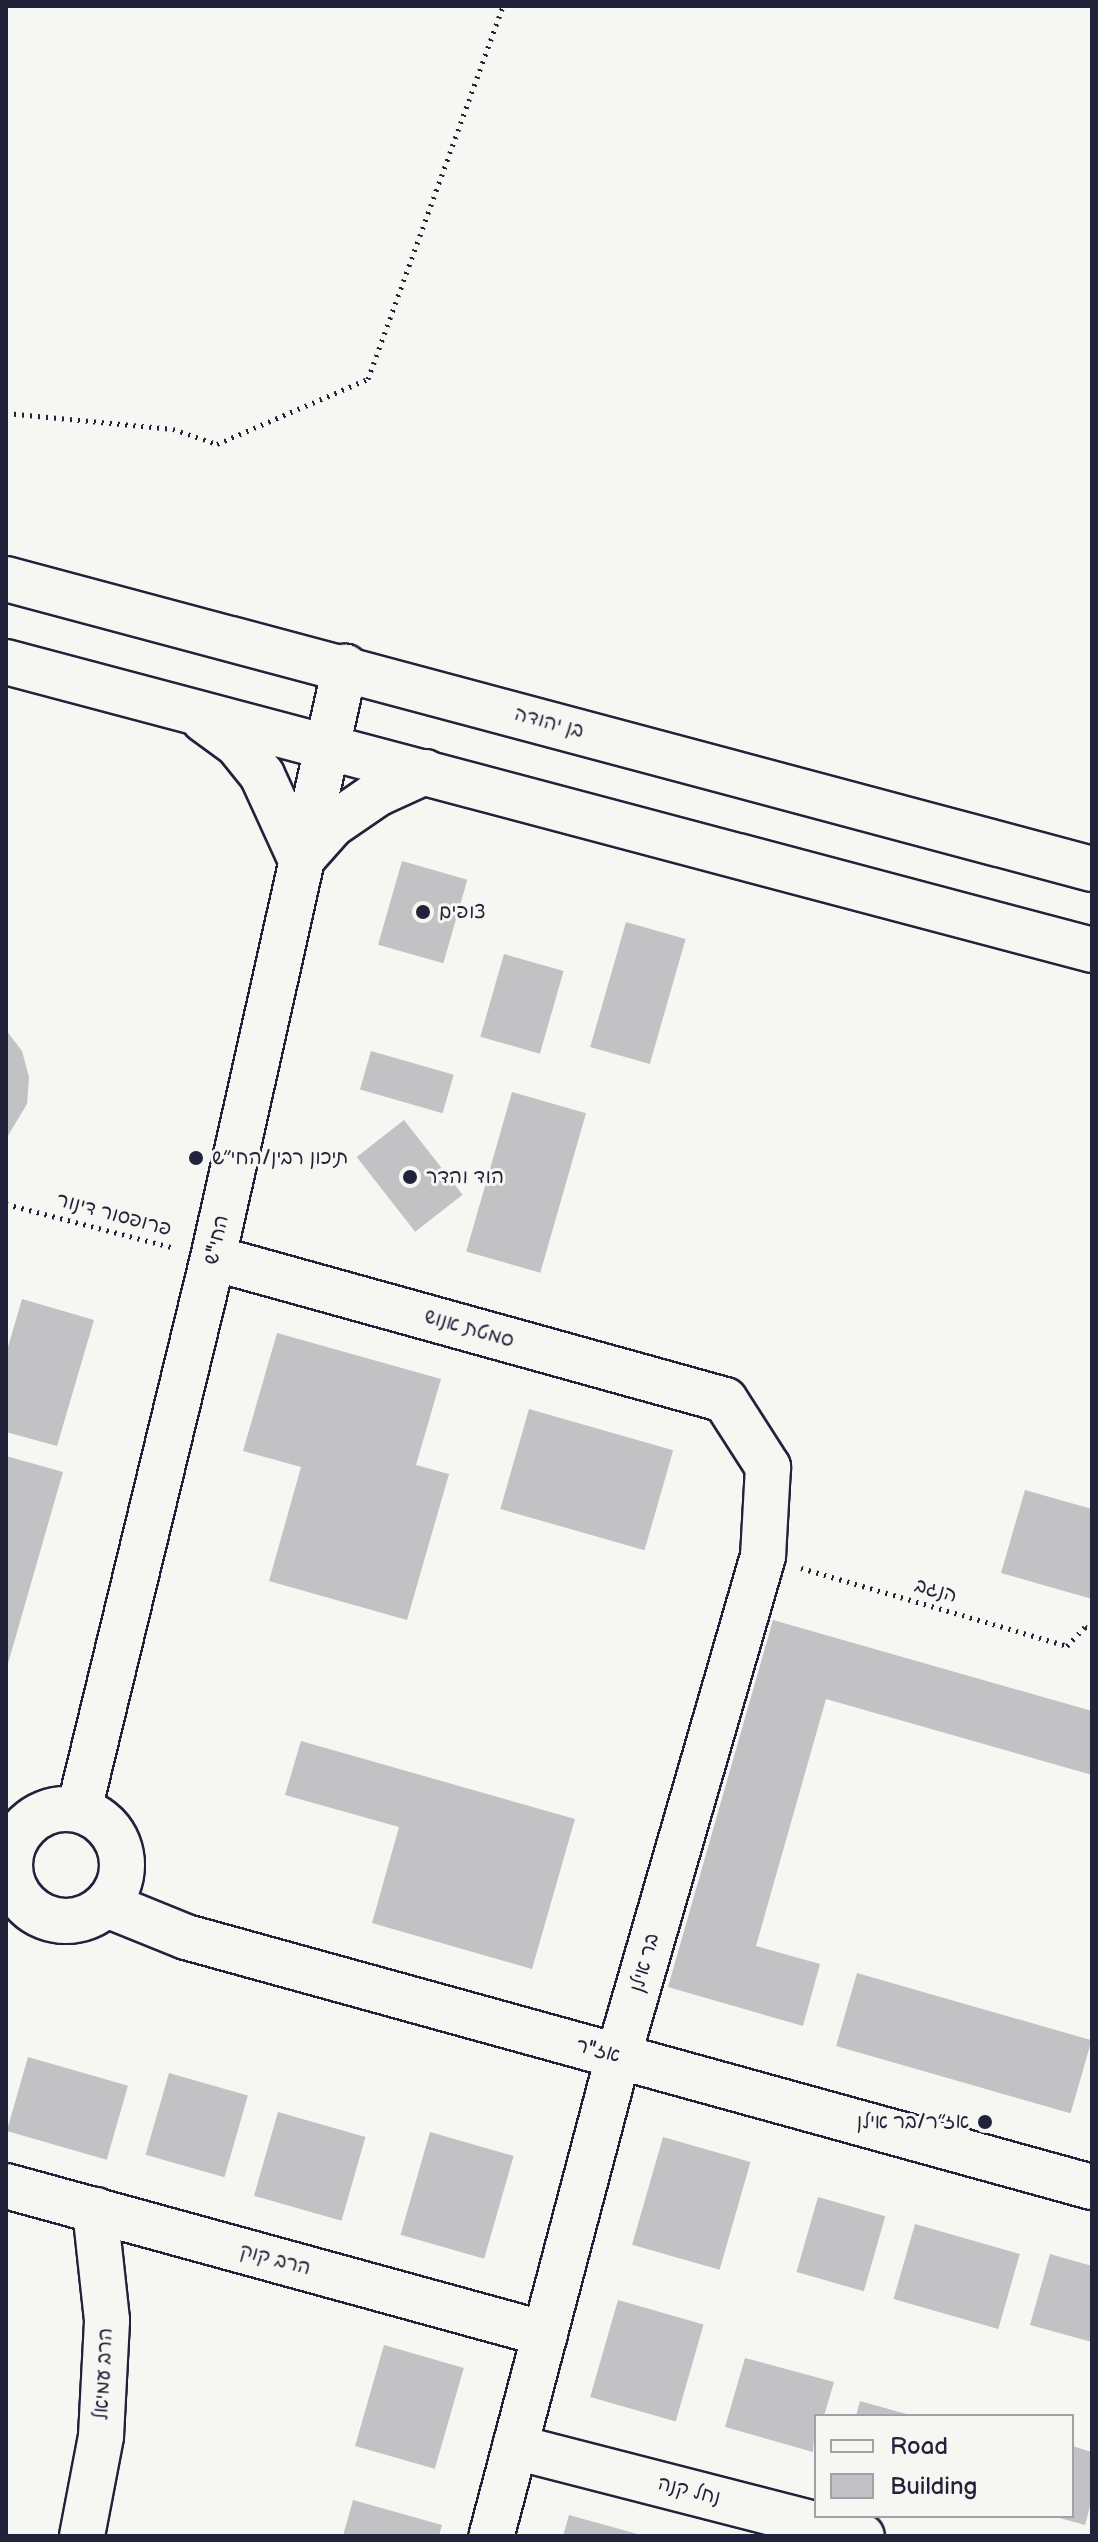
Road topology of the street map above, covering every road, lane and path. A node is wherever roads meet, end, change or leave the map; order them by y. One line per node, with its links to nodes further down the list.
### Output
1 (503, 6): 2 (path)
2 (6, 413)
3 (6, 579): 5 (street, בן יהודה)
4 (6, 662): 6 (street)
5 (345, 667): 7 (street, החי"ש); 10 (street, בן יהודה)
6 (186, 708): 7 (street); 9 (street)
7 (328, 748): 8 (street); 9 (street, החי"ש)
8 (425, 772): 9 (street); 11 (street)
9 (301, 860): 13 (street, החי"ש)
10 (1092, 869)
11 (1092, 950)
12 (6, 1204): 13 (path, פרופסור דינור)
13 (213, 1258): 14 (street, סמטת אנוש); 17 (street, החי"ש)
14 (725, 1400): 15 (street, בר אילן)
15 (763, 1556): 16 (path, הנגב); 20 (street, בר אילן)
16 (1092, 1629)
17 (79, 1810): 18 (street); 19 (street)
18 (8, 1875): 19 (street)
19 (107, 1905): 20 (street, אז"ר)
20 (618, 2057): 22 (street, אז"ר); 24 (street, בר אילן)
21 (6, 2186): 23 (street, הרב קוק)
22 (1092, 2187)
23 (95, 2210): 24 (street, הרב קוק); 26 (street, הרב עמיאל)
24 (545, 2334): 25 (street, בר אילן)
25 (515, 2447): 27 (street, בר אילן); 28 (street, נחל קנה)
26 (82, 2536)
27 (491, 2536)
28 (862, 2536)

